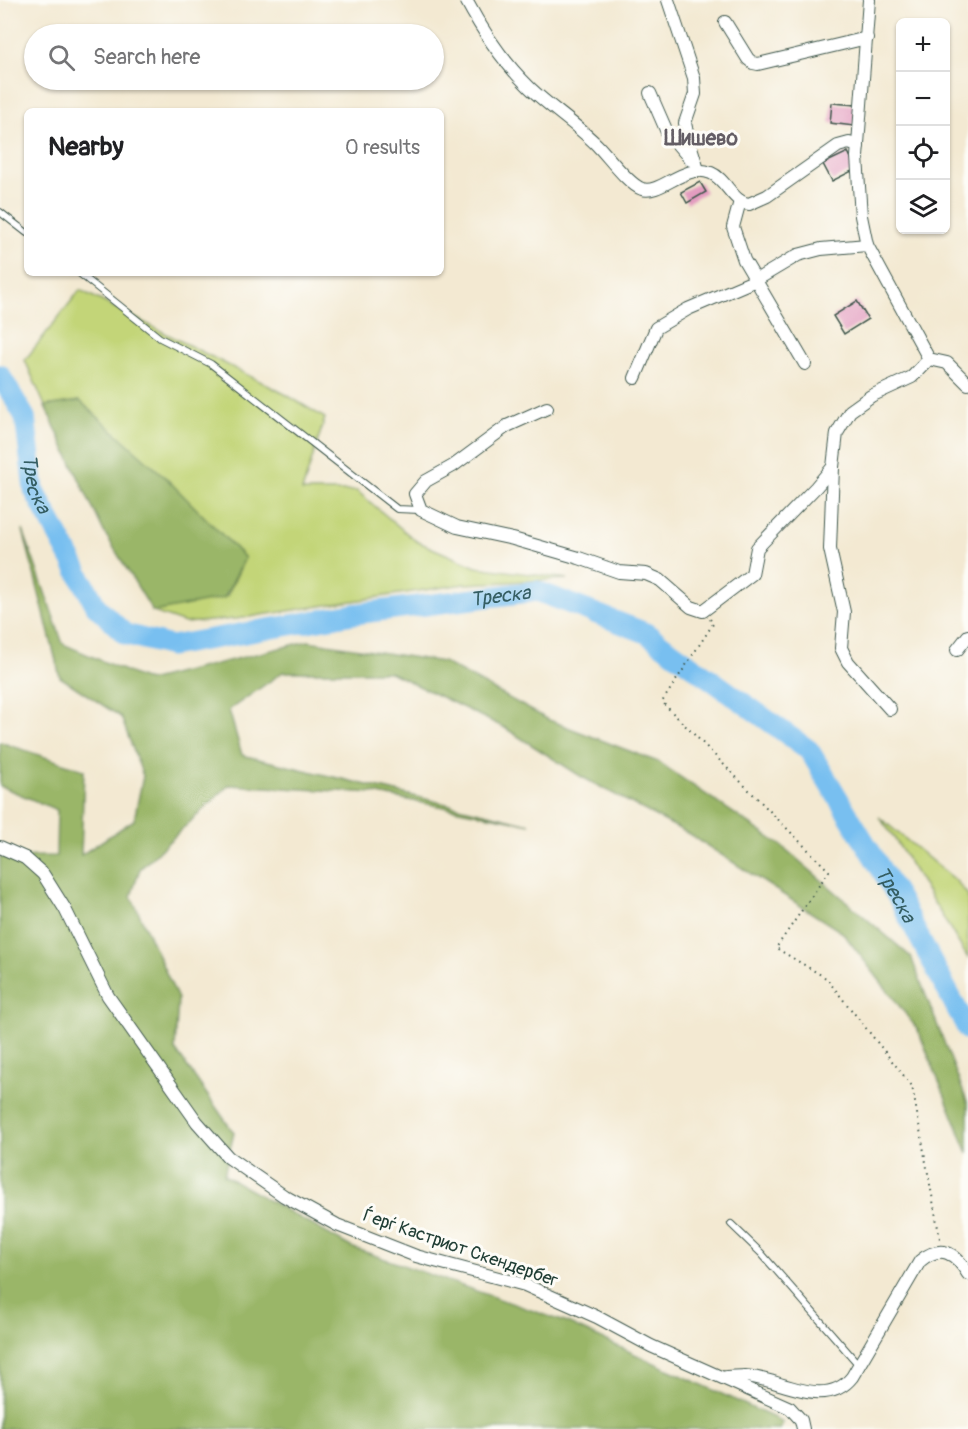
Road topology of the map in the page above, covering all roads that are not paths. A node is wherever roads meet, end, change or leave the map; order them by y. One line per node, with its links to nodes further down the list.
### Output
1 (466, 0): 8 (street)
2 (668, 0): 8 (street)
3 (869, 0): 5 (street)
4 (725, 22): 5 (street)
5 (867, 38): 7 (street)
6 (650, 93): 8 (street)
7 (858, 146): 9 (street); 12 (street)
8 (698, 170): 9 (street)
9 (740, 201): 14 (street)
10 (0, 212): 11 (lane)
11 (24, 231)
12 (867, 245): 14 (street); 15 (street)
13 (83, 276): 21 (lane)
14 (756, 280): 16 (street); 17 (street)
15 (929, 359): 18 (street); 20 (street)
16 (805, 364)
17 (635, 378)
18 (968, 384)
19 (547, 408): 21 (street)
20 (833, 467): 21 (street); 24 (street)
21 (421, 510)
22 (968, 636): 23 (street)
23 (957, 650)
24 (890, 709)
25 (0, 847): 29 (street, Ѓерѓ Кастриот Скендербег)
26 (731, 1224): 28 (lane)
27 (968, 1274): 28 (street)
28 (859, 1365): 29 (street)
29 (723, 1377): 30 (street, Ѓерѓ Кастриот Скендербег)
30 (803, 1429)

